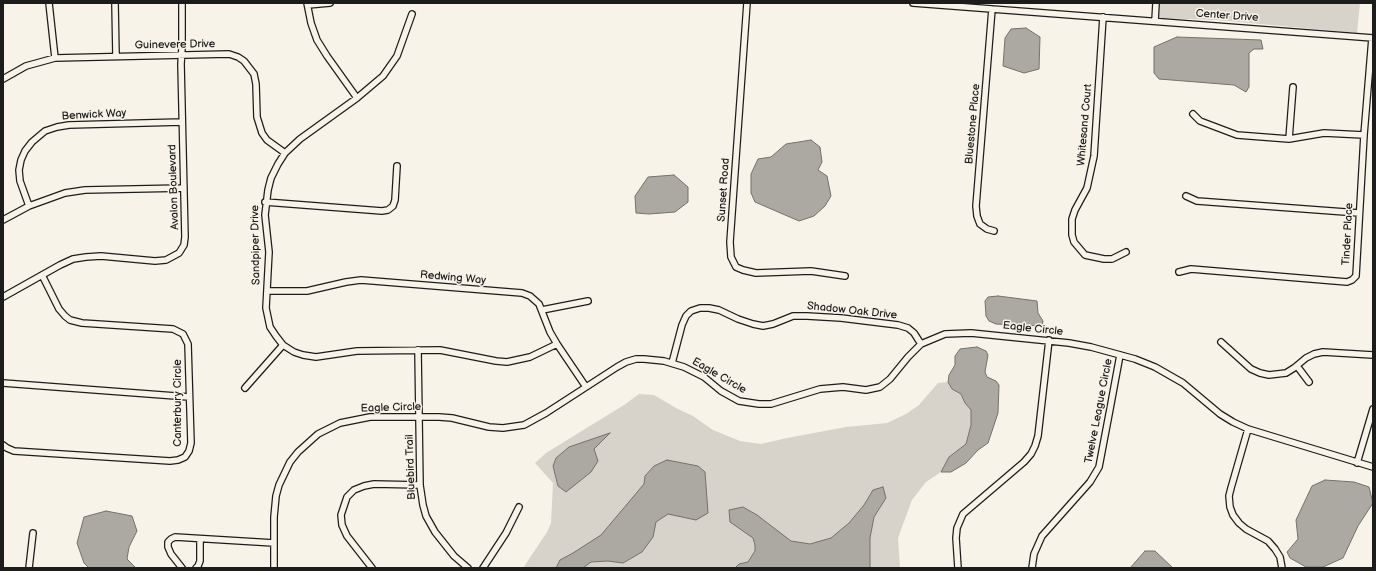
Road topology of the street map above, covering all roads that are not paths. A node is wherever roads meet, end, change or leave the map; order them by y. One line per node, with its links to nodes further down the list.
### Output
1 (49, 3): 16 (street)
2 (115, 3): 15 (street)
3 (182, 3): 14 (street, Avalon Boulevard)
4 (330, 3): 8 (street)
5 (747, 3): 36 (street, Sunset Road)
6 (913, 3): 9 (street, Center Drive)
7 (1156, 3): 12 (street)
8 (308, 4): 19 (street)
9 (992, 9): 11 (street, Center Drive); 32 (street, Bluestone Place)
10 (412, 14): 19 (street, Sandpiper Drive)
11 (1103, 17): 12 (street, Center Drive); 33 (street, Whitesand Court)
12 (1155, 21): 13 (street, Center Drive)
13 (1372, 38): 22 (street, Tinder Place)
14 (182, 55): 15 (street, Guinevere Drive); 21 (street, Avalon Boulevard); 24 (street, Guinevere Drive)
15 (116, 56): 16 (street, Guinevere Drive)
16 (55, 58): 17 (street, Guinevere Drive)
17 (3, 79)
18 (1293, 87): 23 (street)
19 (357, 98): 24 (street, Sandpiper Drive)
20 (1193, 114): 23 (street)
21 (182, 122): 26 (street, Avalon Boulevard); 29 (street, Benwick Way)
22 (1364, 135): 23 (street); 30 (street, Tinder Place)
23 (1289, 139)
24 (285, 154): 28 (street, Sandpiper Drive)
25 (397, 166): 28 (street)
26 (184, 188): 29 (street); 35 (street, Avalon Boulevard)
27 (1186, 196): 30 (street)
28 (265, 202): 37 (street, Sandpiper Drive)
29 (29, 206): 31 (street)
30 (1359, 212): 34 (street, Tinder Place)
31 (3, 220)
32 (994, 231)
33 (1126, 252)
34 (1179, 272)
35 (42, 275): 38 (street, Avalon Boulevard); 55 (street, Canterbury Circle)
36 (845, 276)
37 (267, 291): 40 (street, Redwing Way); 45 (street, Sandpiper Drive)
38 (3, 297)
39 (588, 301): 40 (street)
40 (542, 310): 43 (street, Redwing Way)
41 (1049, 340): 44 (street, Eagle Circle); 47 (street, Eagle Circle); 74 (street)
42 (1221, 342): 50 (street)
43 (557, 344): 46 (street, Sandpiper Drive); 53 (street, Redwing Way)
44 (921, 344): 49 (street, Eagle Circle); 49 (street, Shadow Oak Drive)
45 (283, 345): 46 (street, Sandpiper Drive); 54 (street)
46 (418, 350): 57 (street, Bluebird Trail)
47 (1120, 355): 58 (street, Eagle Circle); 75 (street, Twelve League Circle)
48 (1373, 355): 50 (street)
49 (672, 363): 53 (street, Eagle Circle)
50 (1297, 366): 51 (street)
51 (1309, 382)
52 (3, 383): 55 (street)
53 (586, 387): 57 (street, Eagle Circle)
54 (245, 388)
55 (190, 397): 59 (street, Canterbury Circle)
56 (1373, 410): 60 (street)
57 (420, 416): 62 (street, Bluebird Trail); 66 (street, Eagle Circle)
58 (1248, 429): 60 (street, Eagle Circle); 76 (street)
59 (3, 445)
60 (1357, 462): 61 (street, Eagle Circle)
61 (1373, 467)
62 (420, 485): 71 (street); 72 (street, Bluebird Trail)
63 (519, 507): 73 (street)
64 (33, 533): 67 (street)
65 (200, 540): 66 (street); 68 (street); 69 (street)
66 (274, 542): 70 (street, Eagle Circle)
67 (29, 568)
68 (182, 568)
69 (196, 568)
70 (274, 568)
71 (372, 568)
72 (468, 568)
73 (483, 568)
74 (958, 568)
75 (1032, 568)
76 (1282, 568)

